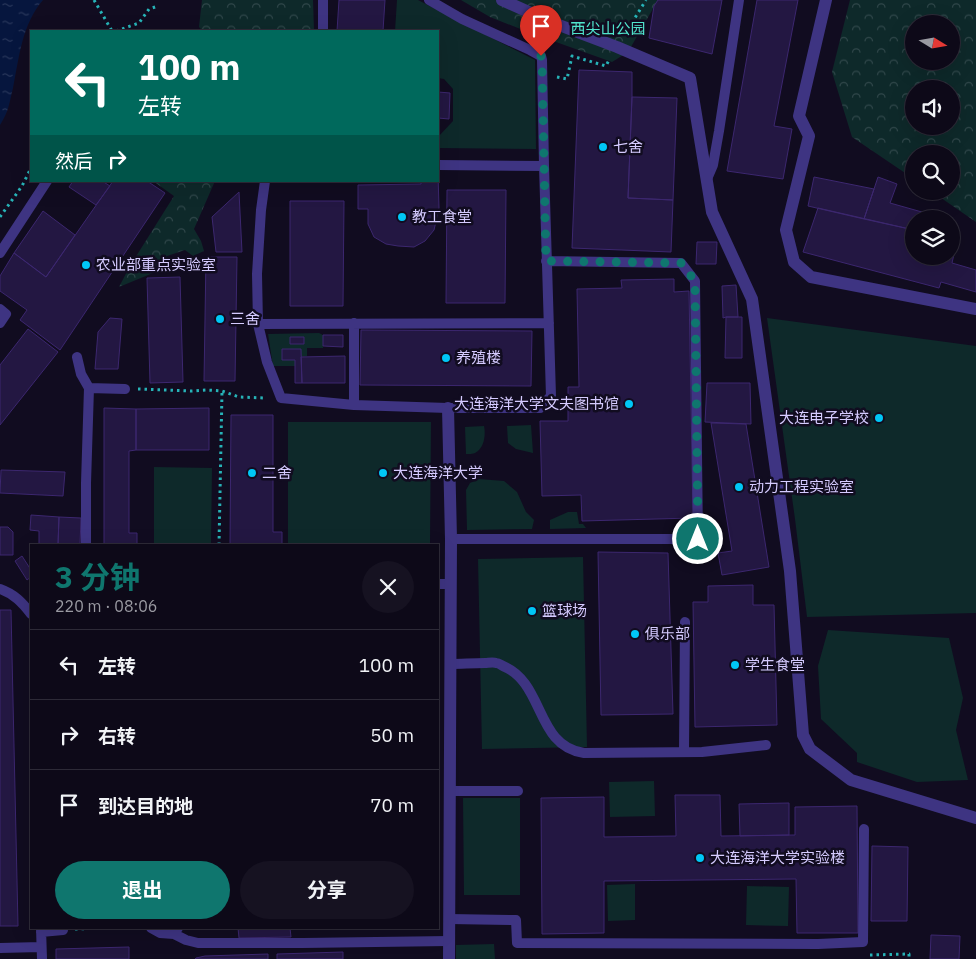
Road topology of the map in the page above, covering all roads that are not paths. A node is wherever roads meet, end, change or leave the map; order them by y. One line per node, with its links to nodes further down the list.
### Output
1 (323, 0): 6 (lane)
2 (429, 0): 8 (lane)
3 (502, 0): 9 (street)
4 (739, 0): 9 (lane)
5 (826, 0): 15 (street)
6 (323, 30)
7 (439, 165): 8 (lane)
8 (544, 166): 13 (lane)
9 (707, 179): 37 (street)
10 (46, 182): 12 (lane)
11 (265, 182): 19 (lane)
12 (0, 253)
13 (546, 261): 18 (lane); 25 (lane)
14 (0, 309): 16 (lane)
15 (976, 310)
16 (0, 323)
17 (354, 323): 18 (lane); 19 (lane); 23 (lane)
18 (548, 323): 24 (lane)
19 (258, 324): 23 (lane)
20 (77, 357): 21 (lane)
21 (89, 388): 22 (lane); 26 (lane)
22 (125, 389)
23 (354, 405): 24 (lane)
24 (448, 408): 25 (street)
25 (451, 539): 28 (street)
26 (86, 544)
27 (439, 584): 28 (lane)
28 (451, 584): 32 (street)
29 (0, 589): 30 (lane)
30 (30, 613)
31 (685, 622): 34 (lane)
32 (450, 664): 34 (lane); 35 (street)
33 (766, 745): 34 (lane)
34 (684, 752)
35 (449, 791): 36 (lane); 39 (street)
36 (518, 791)
37 (976, 818)
38 (864, 828): 39 (lane)
39 (449, 919): 44 (street)
40 (153, 929): 43 (lane)
41 (41, 930): 42 (lane); 45 (lane)
42 (63, 930)
43 (176, 931): 44 (lane)
44 (449, 941): 48 (street)
45 (42, 947): 46 (lane); 47 (lane)
46 (0, 948)
47 (42, 959)
48 (449, 959)

